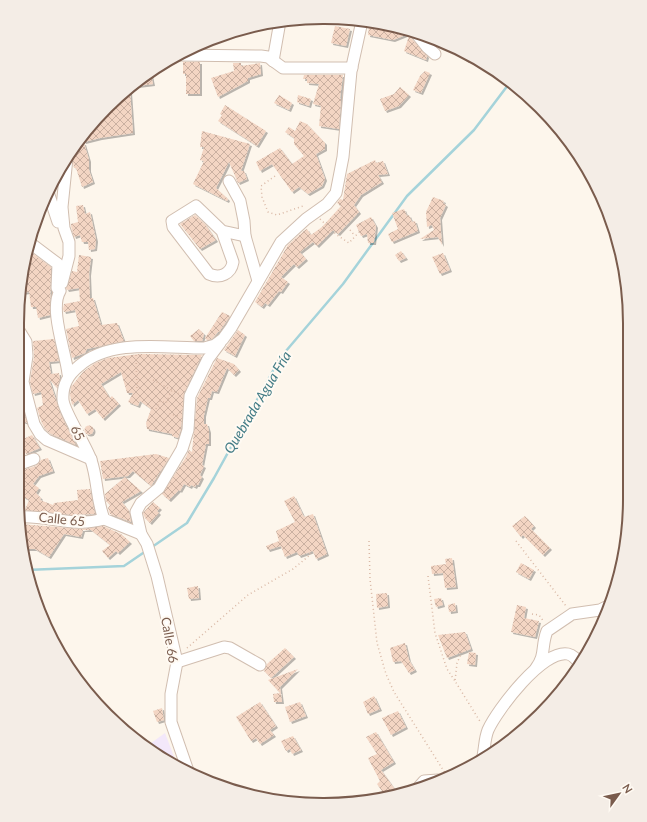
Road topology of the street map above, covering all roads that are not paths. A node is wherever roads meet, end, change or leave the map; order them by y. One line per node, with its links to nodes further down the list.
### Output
1 (361, 27): 7 (street)
2 (279, 28): 6 (street)
3 (422, 41): 4 (street)
4 (436, 54)
5 (191, 55): 6 (street)
6 (273, 61): 7 (street)
7 (352, 68): 17 (street)
8 (66, 171): 12 (street)
9 (229, 181): 13 (street)
10 (51, 200): 12 (street)
11 (222, 231): 11 (street); 13 (street)
12 (66, 234): 18 (street)
13 (245, 236): 17 (street)
14 (35, 243): 16 (street)
15 (34, 246): 16 (street)
16 (58, 264): 18 (street)
17 (258, 281): 20 (street)
18 (60, 291): 21 (street, 65)
19 (24, 339): 22 (street)
20 (223, 339): 21 (street); 29 (street, Calle 66)
21 (68, 374): 25 (street, 65)
22 (24, 376)
23 (24, 386): 25 (street)
24 (34, 459): 26 (street)
25 (90, 459): 28 (street, 65)
26 (24, 463)
27 (25, 517): 28 (street, Calle 65)
28 (104, 519): 29 (street)
29 (141, 534): 32 (street, Calle 66)
30 (601, 609): 34 (street)
31 (576, 660): 34 (street)
32 (177, 662): 33 (street); 36 (street, Calle 66)
33 (260, 665)
34 (534, 672): 35 (street)
35 (483, 752)
36 (186, 764)

